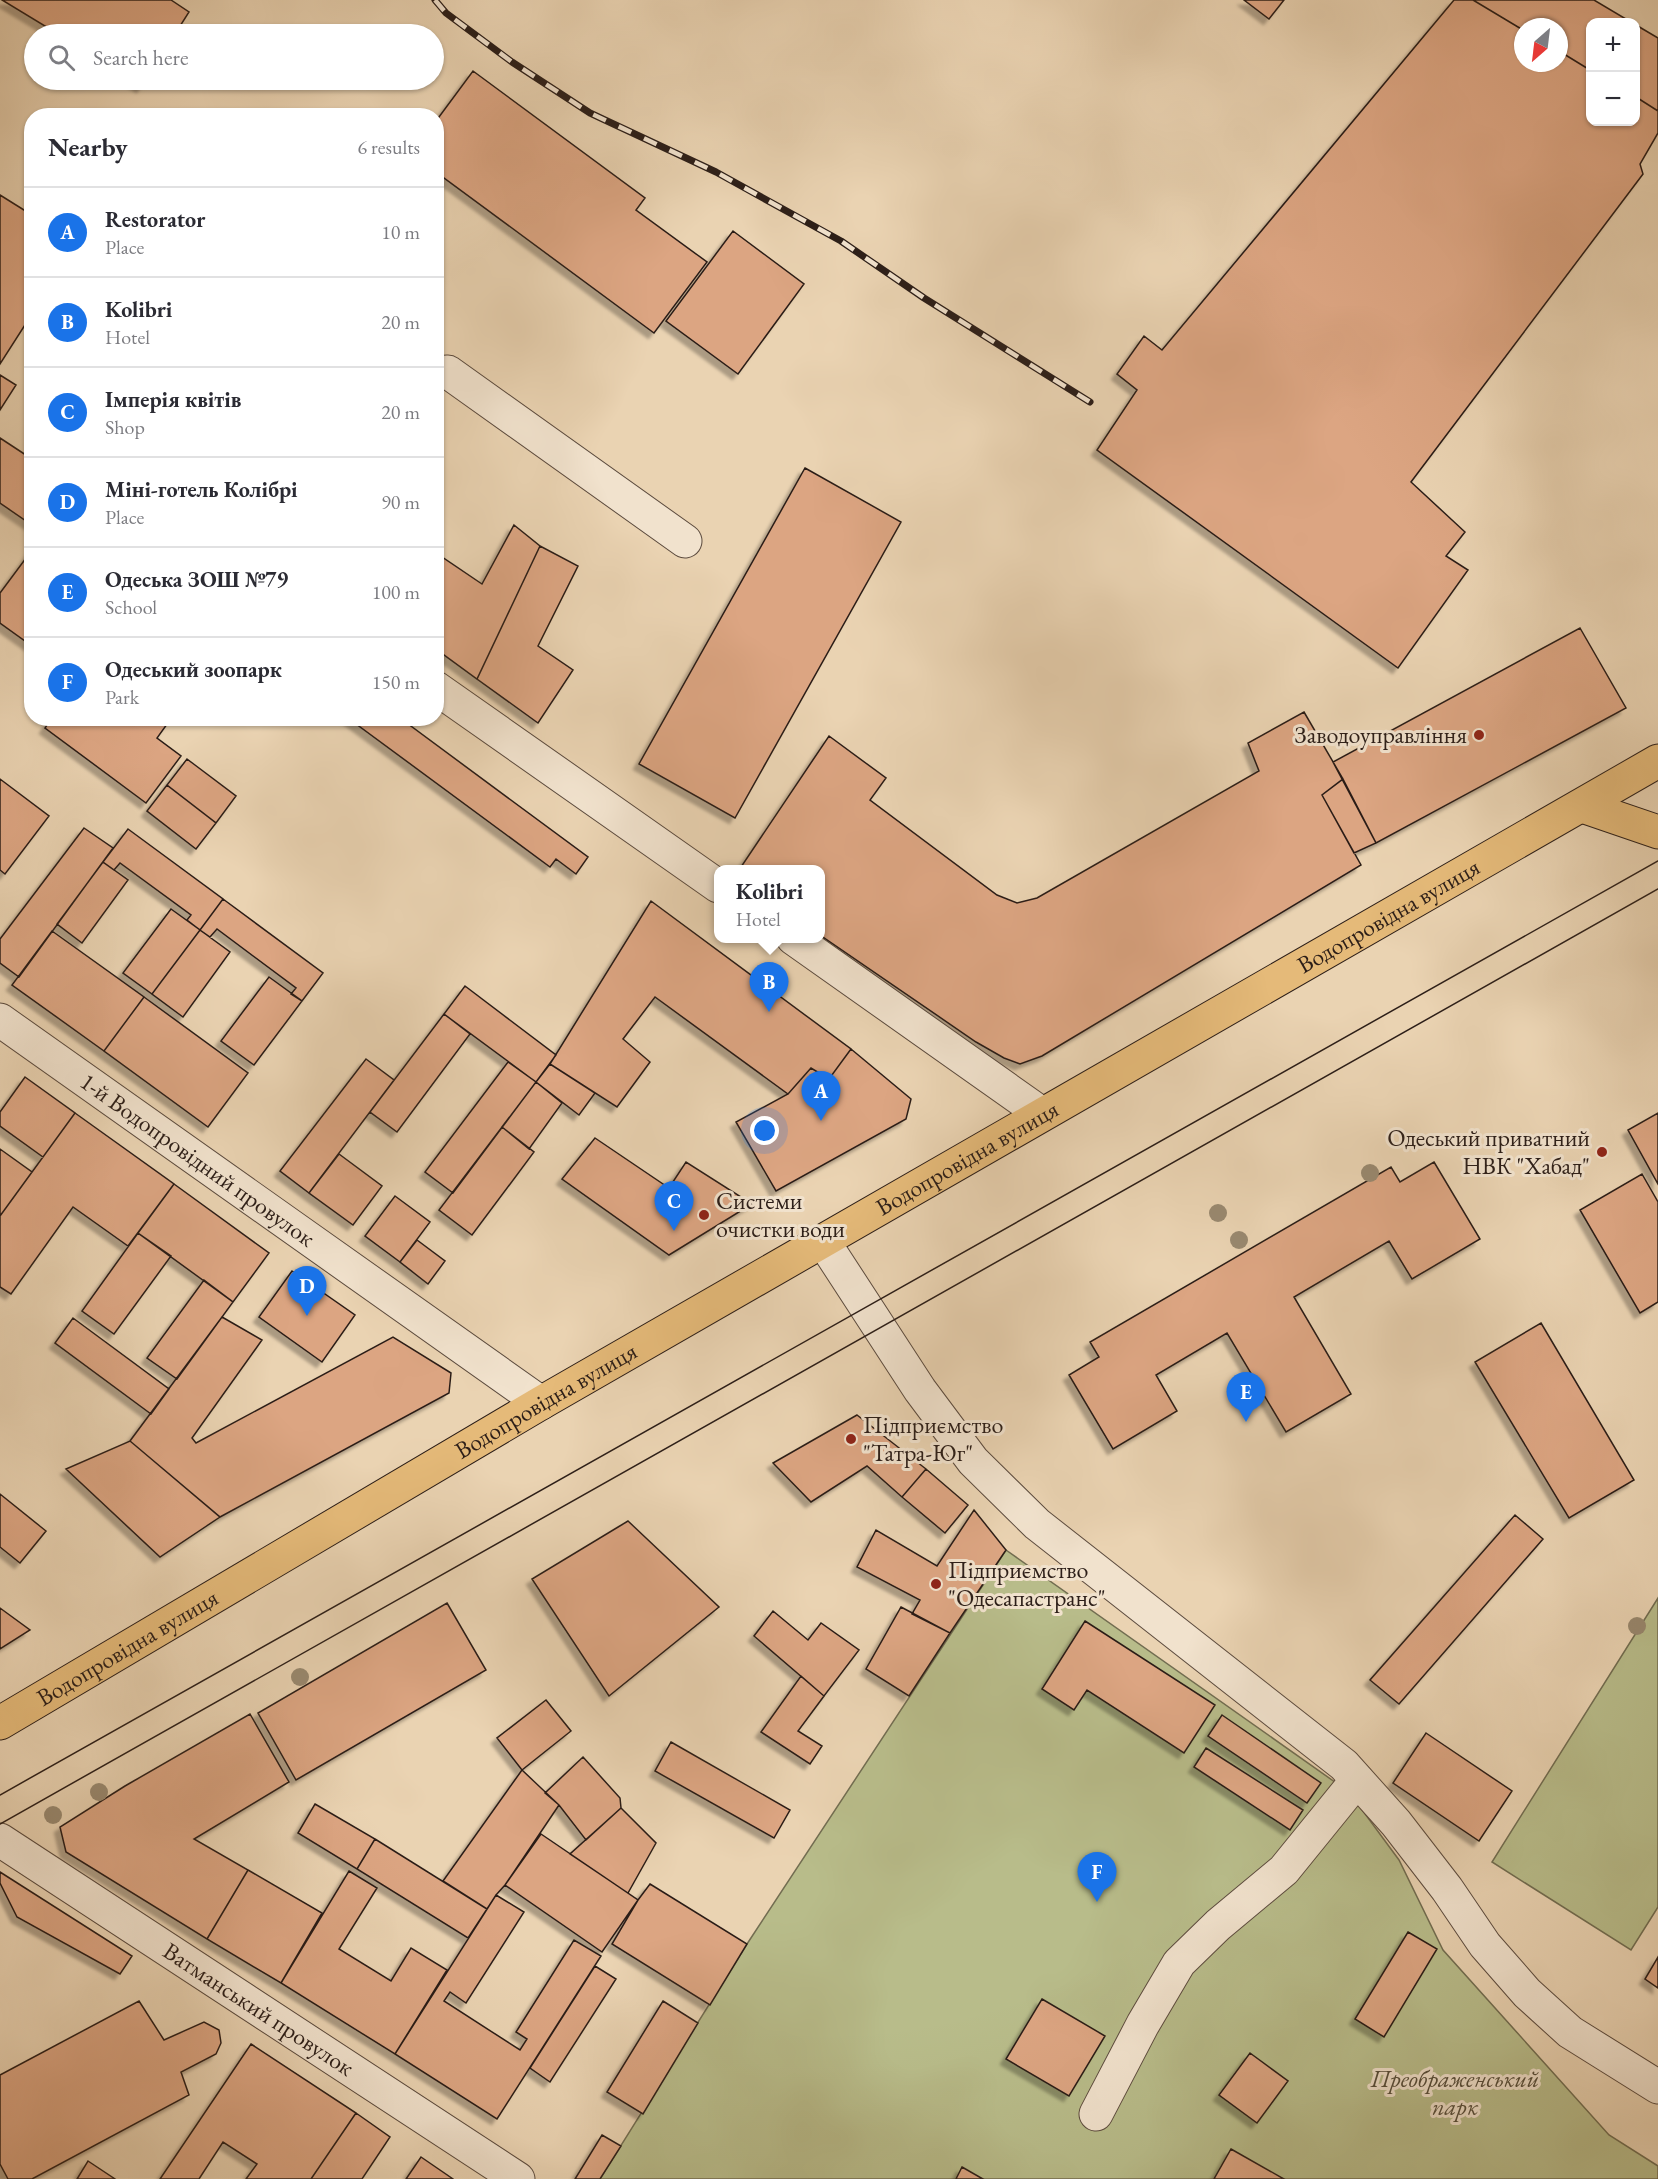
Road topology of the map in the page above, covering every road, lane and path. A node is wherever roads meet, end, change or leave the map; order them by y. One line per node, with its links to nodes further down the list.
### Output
1 (444, 372): 2 (street)
2 (685, 541)
3 (444, 694): 7 (street)
4 (1657, 763): 5 (main road, Водопровідна вулиця)
5 (1582, 806): 6 (main road); 10 (main road, Водопровідна вулиця)
6 (1658, 832)
7 (714, 883)
8 (799, 943): 10 (street)
9 (0, 1020): 12 (street, 1-й Водопровідний провулок)
10 (1042, 1114): 11 (main road, Водопровідна вулиця)
11 (823, 1241): 12 (main road, Водопровідна вулиця); 14 (street)
12 (541, 1403): 13 (main road, Водопровідна вулиця)
13 (0, 1723)
14 (1357, 1780): 16 (street); 17 (street)
15 (0, 1840): 18 (street, Ватманський провулок)
16 (1658, 2087)
17 (1096, 2114)
18 (518, 2179)

